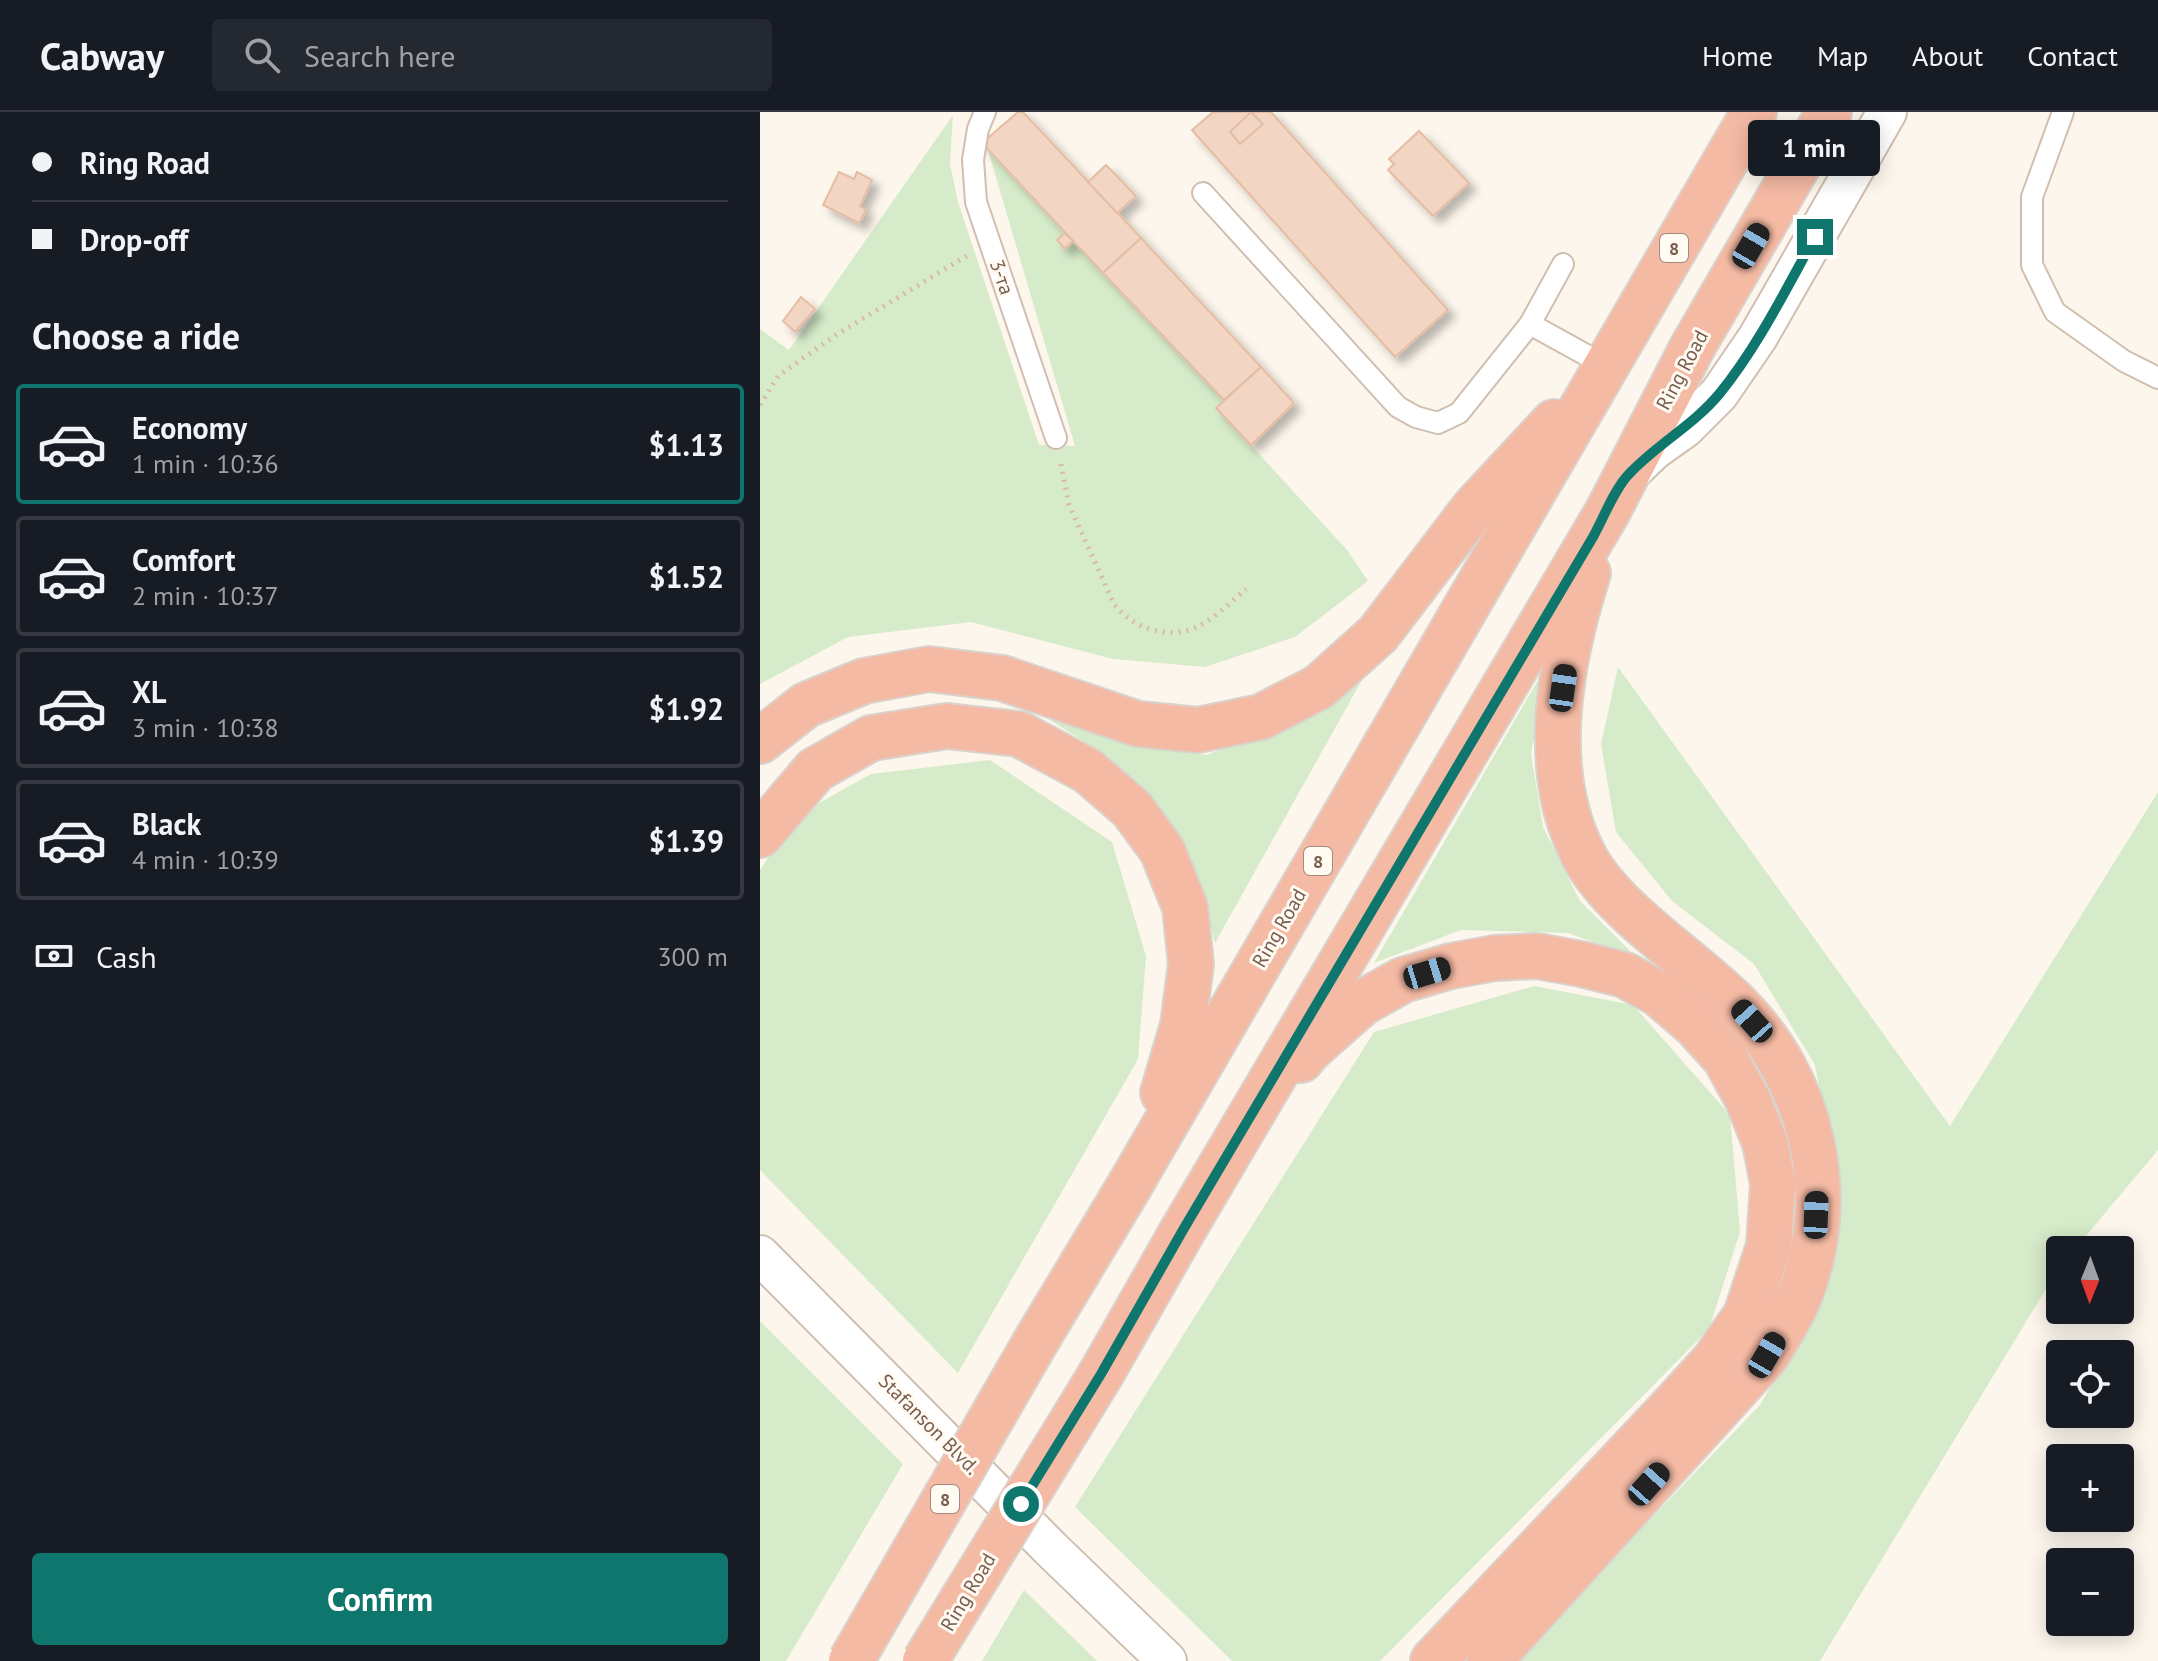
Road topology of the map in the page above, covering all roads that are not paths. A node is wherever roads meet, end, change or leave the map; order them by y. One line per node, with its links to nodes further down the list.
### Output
1 (985, 112): 11 (lane, 3-та)
2 (1754, 112): 9 (highway, Ring Road / 8)
3 (1829, 112): 12 (highway, Ring Road)
4 (1887, 112): 12 (street)
5 (2063, 112): 10 (lane)
6 (1203, 193): 8 (lane)
7 (1563, 264): 8 (lane)
8 (1530, 324): 9 (lane)
9 (1600, 375): 13 (highway); 15 (highway, Ring Road / 8)
10 (2158, 378)
11 (1056, 438)
12 (1617, 494): 16 (highway, Ring Road); 22 (highway)
13 (760, 741)
14 (760, 835): 15 (highway)
15 (1127, 1190): 18 (highway, Ring Road / 8, bridge)
16 (1183, 1230): 19 (highway, Ring Road, bridge); 21 (highway)
17 (760, 1255): 20 (street, Stafanson Blvd.)
18 (851, 1661)
19 (925, 1661)
20 (1167, 1661)
21 (1433, 1661)
22 (1489, 1661)

